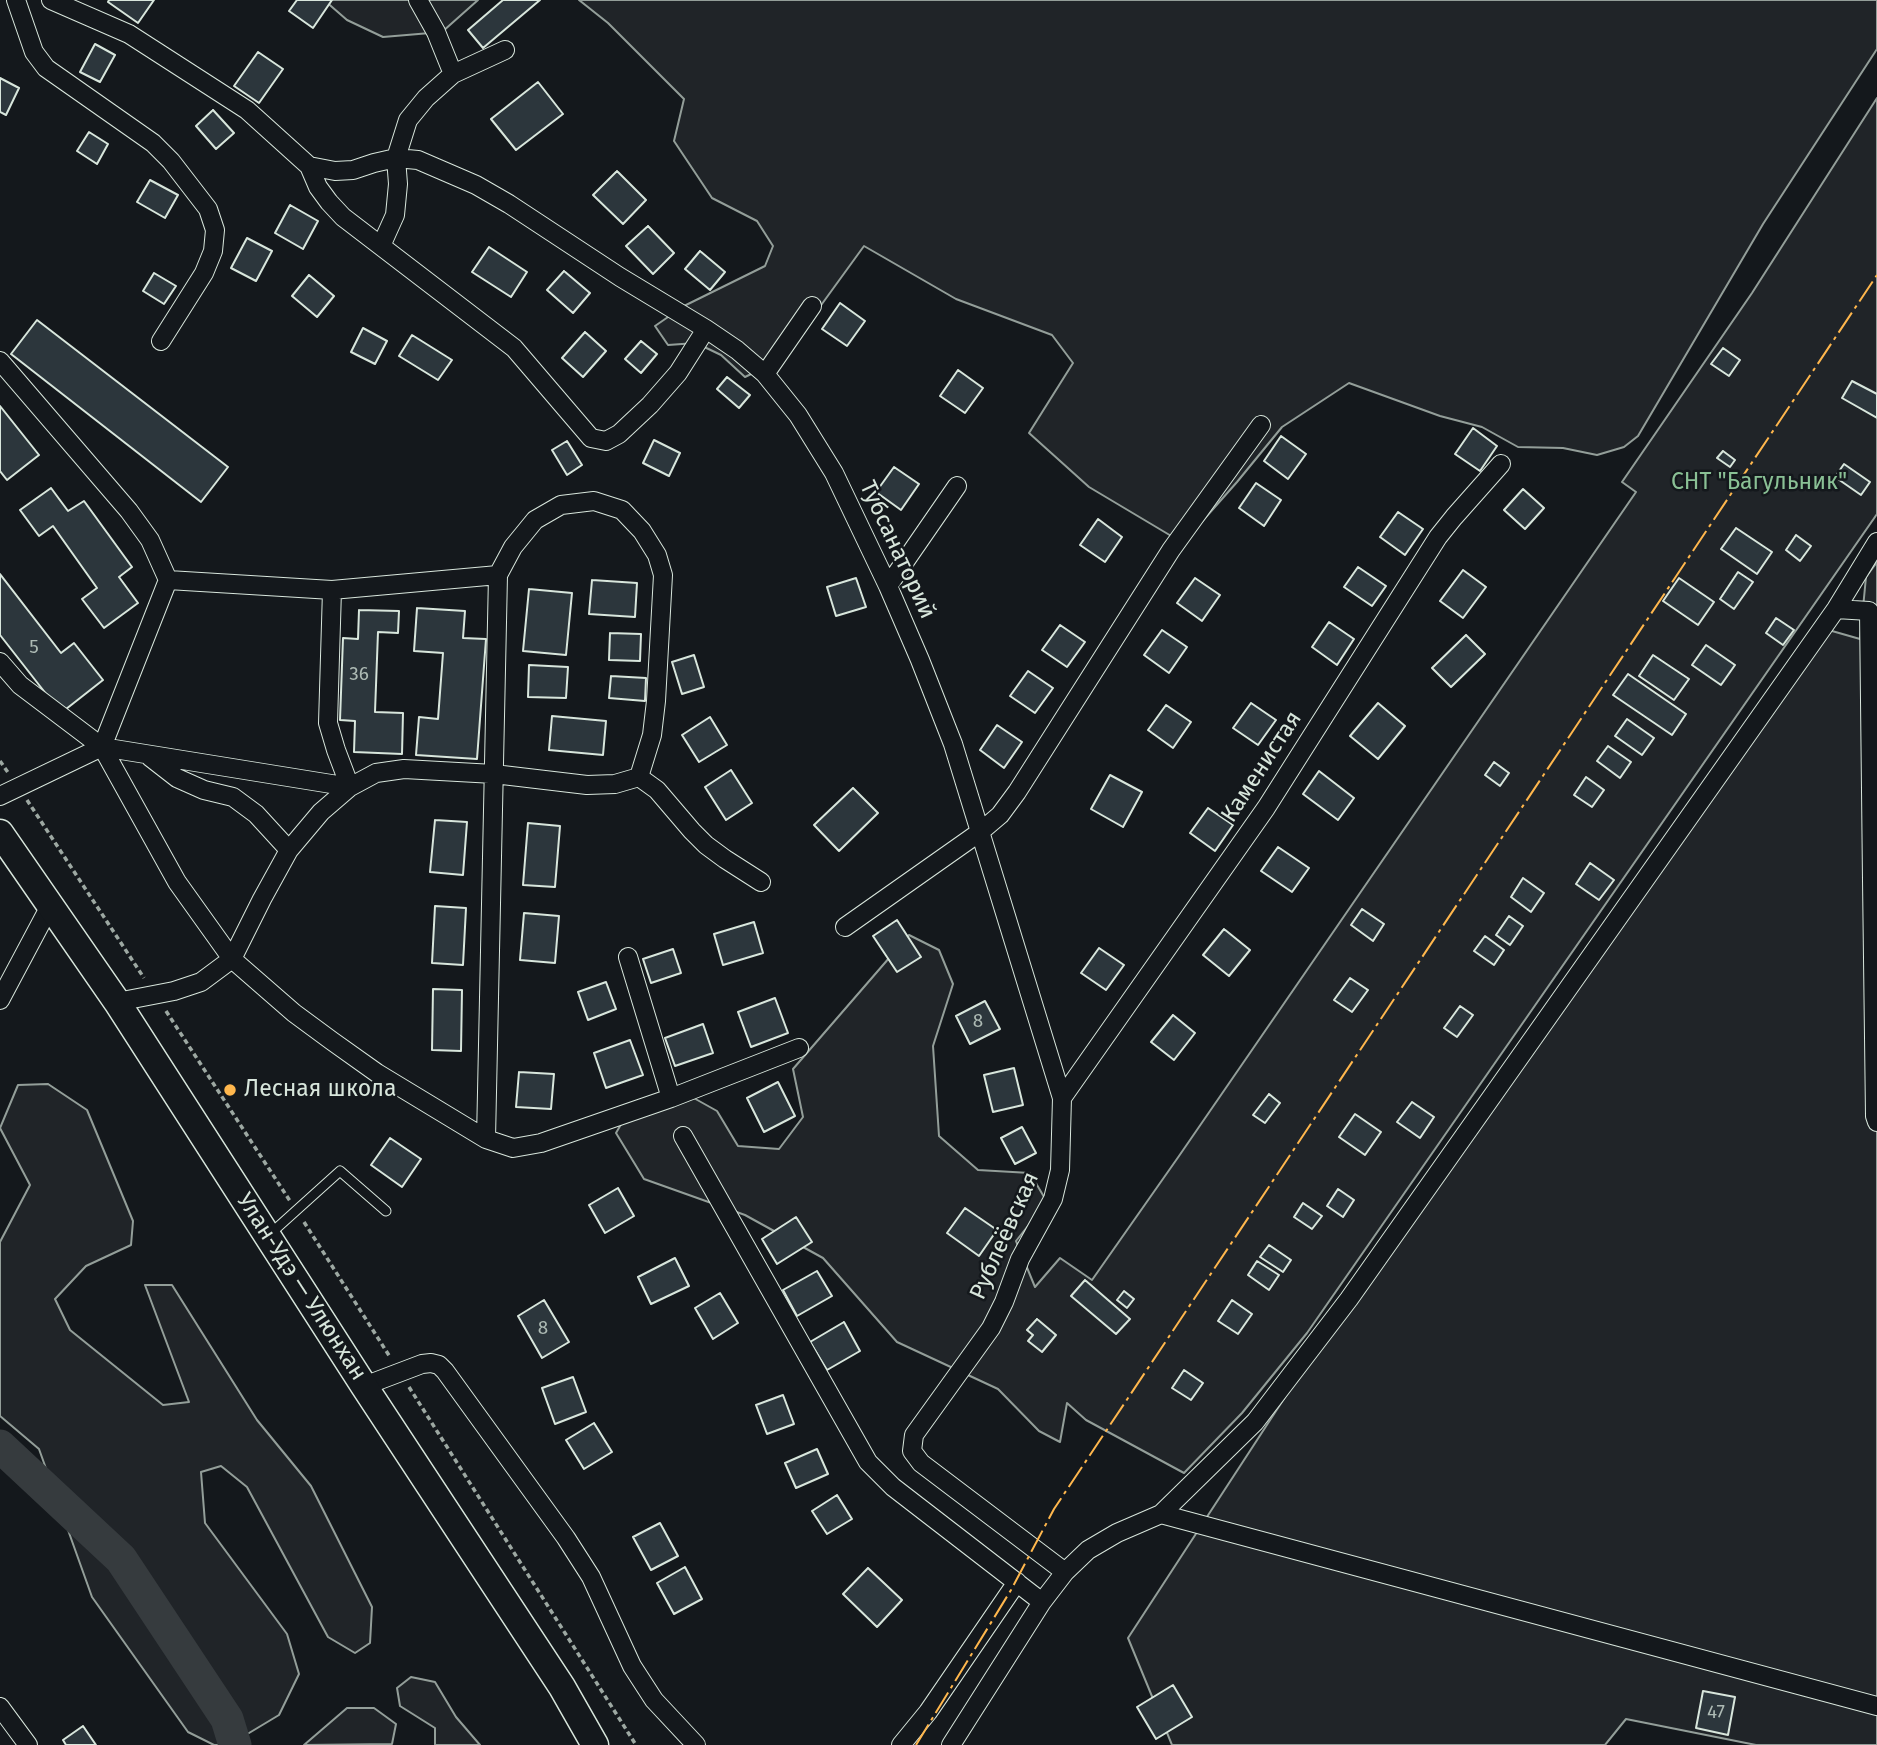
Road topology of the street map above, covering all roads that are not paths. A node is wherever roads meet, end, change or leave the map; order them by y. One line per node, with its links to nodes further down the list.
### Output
1 (16, 0): 11 (street)
2 (51, 0): 7 (street)
3 (418, 0): 5 (street)
4 (505, 50): 5 (street)
5 (453, 74): 6 (street)
6 (396, 158): 7 (street, Тубсанаторий); 8 (street); 10 (street, Тубсанаторий)
7 (309, 166): 8 (street)
8 (381, 246): 10 (street)
9 (812, 306): 13 (street)
10 (706, 329): 13 (street, Тубсанаторий)
11 (161, 341)
12 (0, 361): 19 (street)
13 (765, 374): 20 (street, Тубсанаторий)
14 (1261, 425): 31 (street)
15 (1502, 464): 44 (street, Каменистая)
16 (957, 486): 20 (street)
17 (1877, 542): 22 (street)
18 (498, 575): 21 (street); 27 (street); 28 (street)
19 (168, 580): 21 (street); 25 (street)
20 (888, 586): 31 (street, Тубсанаторий)
21 (332, 590): 29 (street)
22 (1836, 609): 23 (street); 51 (street)
23 (1873, 611): 34 (street)
24 (0, 662): 25 (street)
25 (102, 747): 26 (street); 30 (street); 39 (street)
26 (147, 754): 29 (street); 33 (street)
27 (494, 774): 28 (street); 29 (street); 47 (street)
28 (639, 777): 35 (street)
29 (350, 787): 33 (street)
30 (0, 796)
31 (980, 832): 37 (street); 44 (street, Рублеёвская)
32 (0, 833): 36 (main road, Улан-Удэ — Улюнхан)
33 (289, 850): 39 (street)
34 (1874, 880): 45 (street)
35 (761, 882)
36 (50, 906): 40 (street); 41 (main road, Улан-Удэ — Улюнхан)
37 (845, 927)
38 (628, 957): 43 (street)
39 (232, 959): 41 (street); 47 (street)
40 (0, 1000)
41 (117, 1002): 49 (main road, Улан-Удэ — Улюнхан)
42 (799, 1048): 43 (street)
43 (671, 1098): 47 (street)
44 (1062, 1098): 52 (street, Рублеёвская)
45 (1877, 1122)
46 (683, 1136): 53 (street)
47 (486, 1139)
48 (386, 1211): 49 (lane)
49 (268, 1236): 50 (main road, Улан-Удэ — Улюнхан)
50 (364, 1386): 58 (main road, Улан-Удэ — Улюнхан); 59 (street)
51 (1161, 1514): 52 (street); 55 (street)
52 (1065, 1572): 54 (street)
53 (1017, 1582): 54 (street); 60 (street)
54 (1042, 1602): 61 (street)
55 (1877, 1706)
56 (0, 1707): 57 (street)
57 (28, 1745)
58 (595, 1745)
59 (696, 1745)
60 (901, 1745)
61 (951, 1745)

